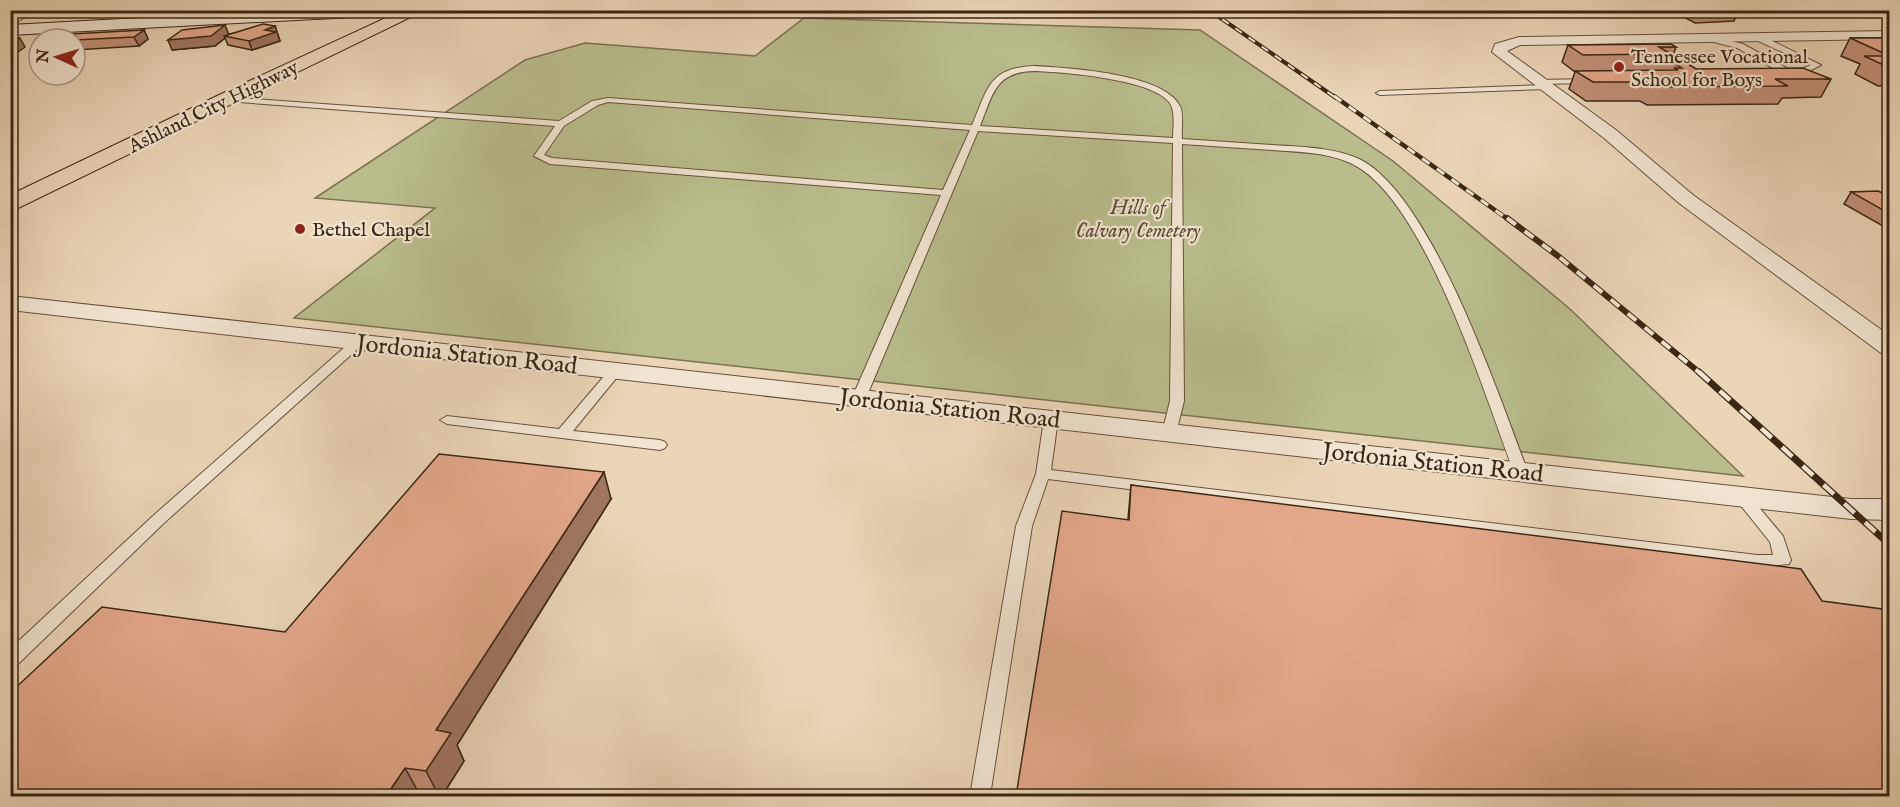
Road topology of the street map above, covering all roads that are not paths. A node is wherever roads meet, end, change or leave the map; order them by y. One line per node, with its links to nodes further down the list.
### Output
1 (31, 10): 5 (street)
2 (392, 10): 4 (street)
3 (417, 10): 15 (main road, Ashland City Highway)
4 (236, 14): 6 (street)
5 (10, 22)
6 (10, 30)
7 (1890, 35): 9 (street)
8 (1709, 38): 9 (street); 10 (lane); 13 (street)
9 (1759, 38): 10 (lane)
10 (1794, 75): 11 (lane)
11 (1774, 78)
12 (1595, 81): 13 (lane)
13 (1541, 84): 14 (lane); 23 (street)
14 (1380, 93)
15 (226, 99): 16 (lane); 20 (main road, Ashland City Highway)
16 (561, 124): 17 (lane); 19 (lane)
17 (975, 128): 18 (lane); 18 (lane); 19 (lane)
18 (1177, 143): 28 (lane); 31 (lane)
19 (947, 193): 25 (lane)
20 (10, 205)
21 (10, 303): 22 (street, Jordonia Station Road)
22 (358, 342): 24 (street, Jordonia Station Road); 35 (lane)
23 (1890, 348)
24 (616, 371): 25 (street, Jordonia Station Road); 29 (lane)
25 (859, 398): 27 (street, Jordonia Station Road)
26 (447, 420): 29 (lane)
27 (1051, 420): 28 (street, Jordonia Station Road); 32 (lane)
28 (1169, 433): 31 (street, Jordonia Station Road)
29 (563, 434): 30 (lane)
30 (660, 445)
31 (1521, 472): 33 (street, Jordonia Station Road)
32 (1043, 474): 33 (lane); 36 (lane)
33 (1742, 497): 34 (street, Jordonia Station Road)
34 (1890, 510)
35 (10, 661)
36 (980, 796)

